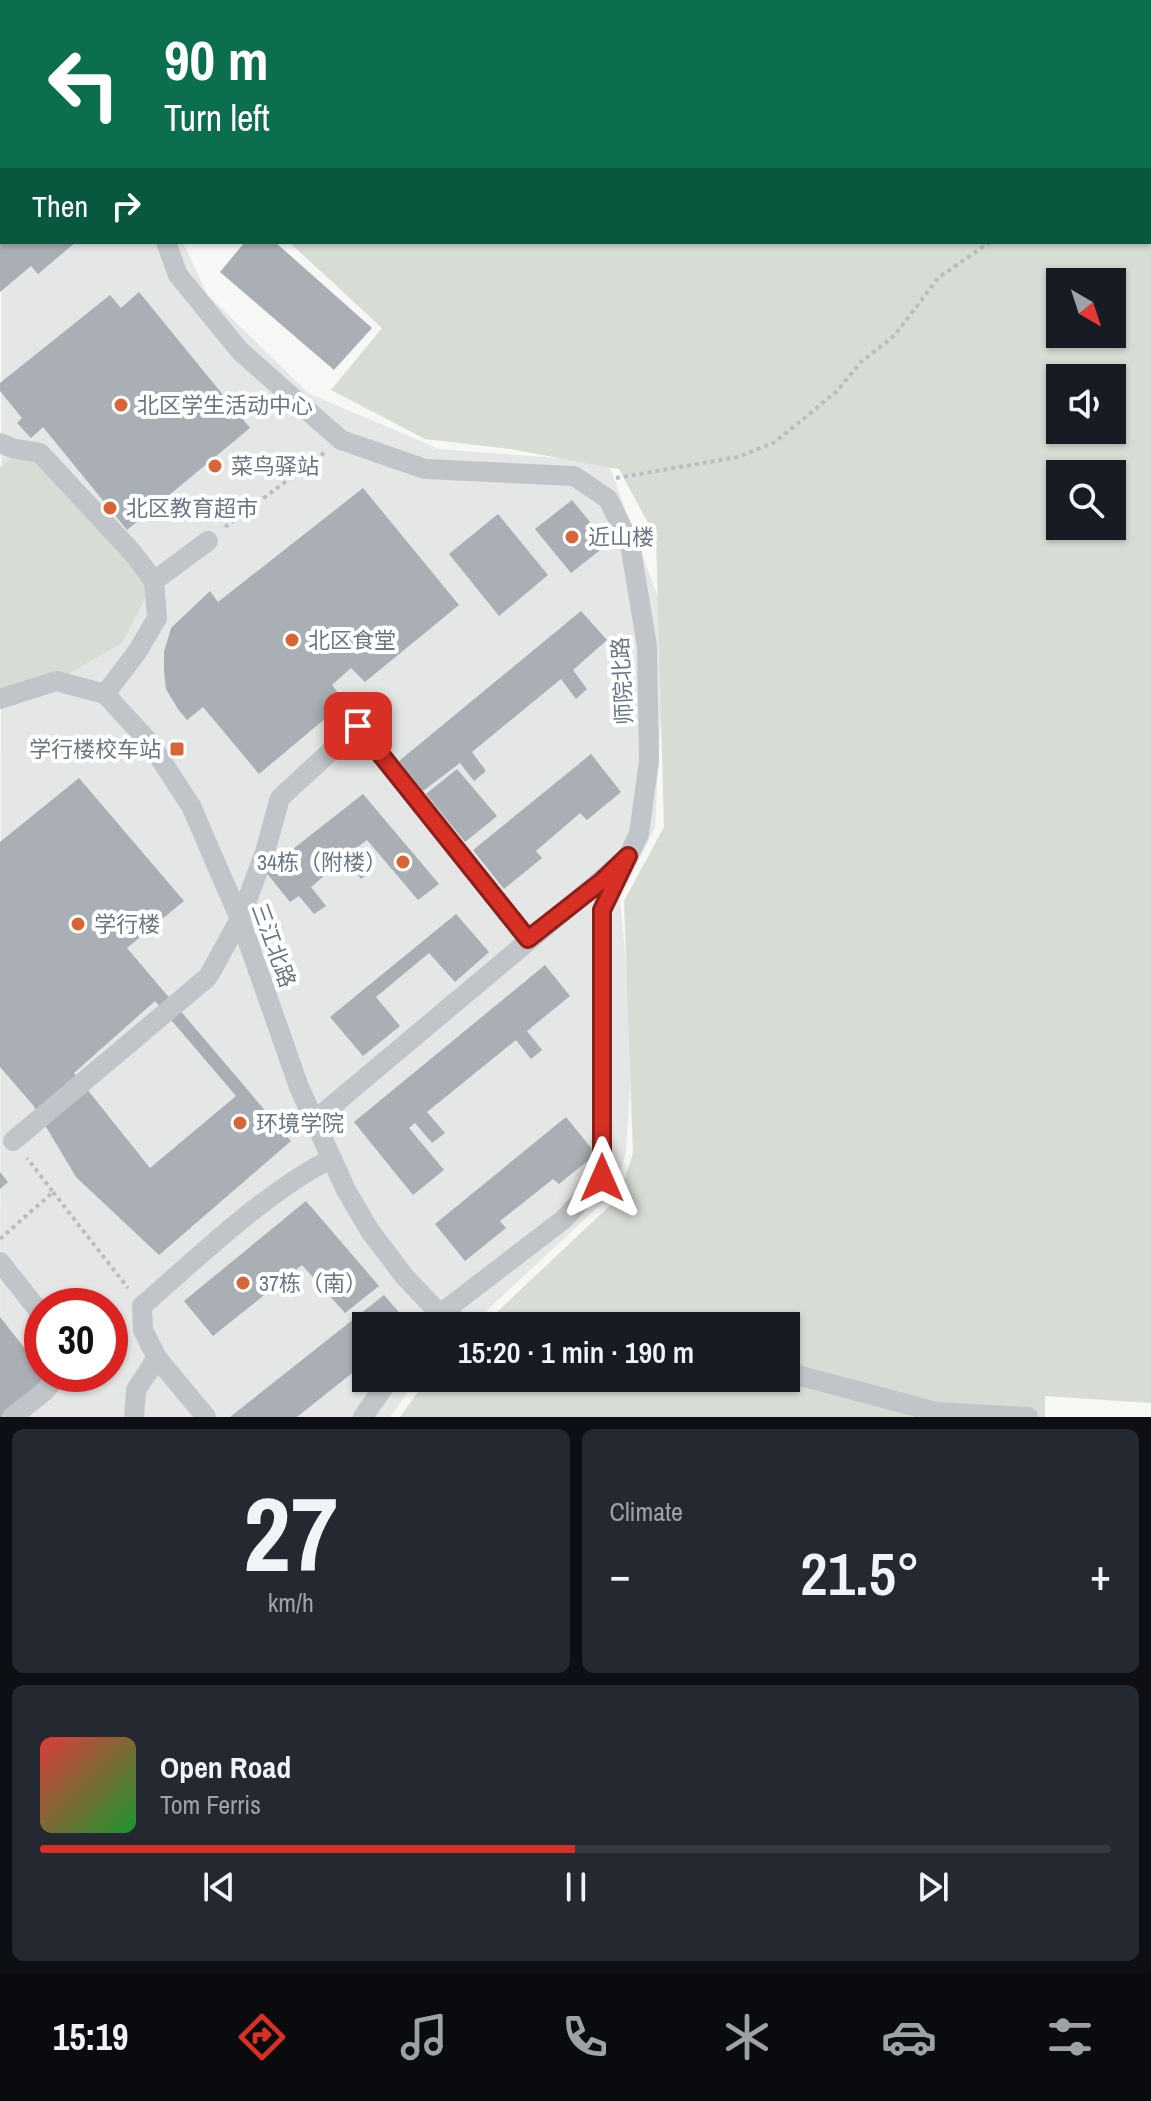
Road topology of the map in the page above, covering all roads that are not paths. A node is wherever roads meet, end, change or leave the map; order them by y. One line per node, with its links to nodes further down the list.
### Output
1 (167, 244): 7 (street, 师院北路)
2 (0, 443): 4 (street)
3 (208, 541): 4 (street)
4 (154, 581): 5 (street)
5 (105, 694): 6 (street); 8 (street, 三江北路)
6 (0, 699)
7 (628, 856): 9 (street); 16 (street, 师院北路)
8 (240, 919): 9 (street); 10 (street, 三江北路); 11 (street)
9 (528, 939): 10 (street)
10 (315, 1120): 12 (street, 三江北路)
11 (13, 1141)
12 (332, 1158): 15 (street, 三江北路); 17 (street)
13 (0, 1262): 14 (street)
14 (24, 1292)
15 (429, 1312)
16 (445, 1312)
17 (157, 1358): 22 (street); 23 (street)
18 (800, 1376): 25 (street)
19 (44, 1392): 21 (street)
20 (380, 1392): 24 (street)
21 (12, 1417)
22 (134, 1417)
23 (206, 1417)
24 (363, 1417)
25 (1028, 1417)

